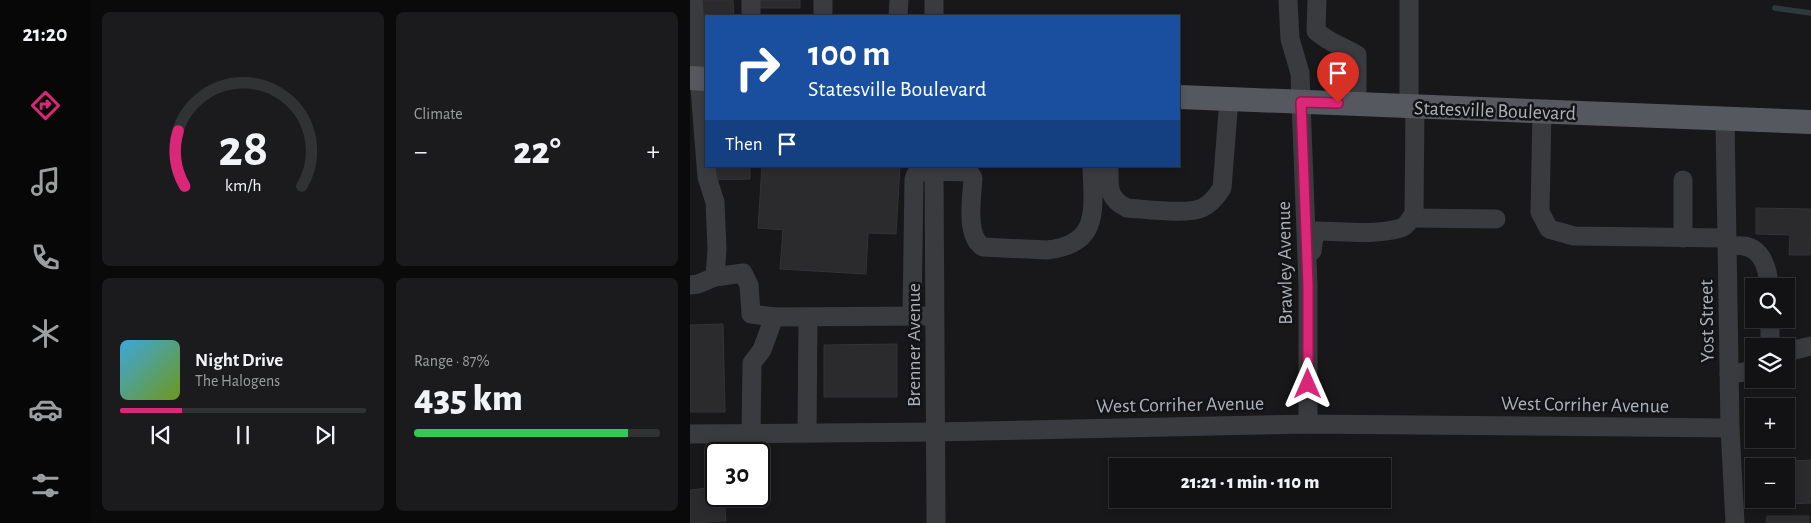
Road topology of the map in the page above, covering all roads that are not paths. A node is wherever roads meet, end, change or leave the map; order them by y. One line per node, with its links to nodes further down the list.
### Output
1 (693, 0): 13 (street)
2 (751, 0): 9 (street)
3 (823, 0): 10 (street)
4 (899, 0): 11 (street)
5 (934, 0): 12 (street)
6 (1288, 0): 16 (street, Brawley Avenue)
7 (1317, 0): 17 (street)
8 (1409, 0): 18 (street)
9 (751, 15)
10 (823, 15)
11 (898, 15)
12 (934, 15)
13 (698, 79): 22 (street)
14 (1180, 97): 15 (main road, Statesville Boulevard)
15 (1229, 99): 16 (main road, Statesville Boulevard); 25 (street)
16 (1301, 102): 17 (main road, Statesville Boulevard); 38 (street, Brawley Avenue)
17 (1356, 104): 18 (main road, Statesville Boulevard)
18 (1412, 106): 19 (main road, Statesville Boulevard); 29 (street)
19 (1542, 111): 20 (main road, Statesville Boulevard); 31 (street)
20 (1725, 119): 21 (main road, Statesville Boulevard); 32 (street, Yost Street)
21 (1811, 122)
22 (705, 165)
23 (705, 167): 35 (street)
24 (1092, 167): 27 (street)
25 (1109, 167)
26 (934, 169): 27 (street); 33 (street); 34 (street, Brenner Avenue)
27 (972, 169)
28 (1683, 180): 31 (street)
29 (1411, 218): 30 (street); 38 (street)
30 (1496, 219)
31 (1683, 238): 32 (street)
32 (1727, 242): 36 (street); 46 (street, Yost Street)
33 (913, 272): 34 (street); 39 (street)
34 (935, 272): 40 (street, Brenner Avenue)
35 (715, 277): 37 (street); 41 (street)
36 (1768, 278)
37 (690, 285)
38 (1308, 285): 47 (street, Brawley Avenue)
39 (912, 316): 40 (street); 42 (street)
40 (935, 316): 49 (street, Brenner Avenue)
41 (774, 317): 42 (street); 52 (street)
42 (808, 317): 50 (street)
43 (1811, 346): 44 (street)
44 (1795, 350)
45 (1745, 372): 46 (street)
46 (1730, 374): 48 (street, Yost Street)
47 (1308, 424): 48 (street, West Corriher Avenue); 49 (street, West Corriher Avenue)
48 (1730, 428): 54 (street, Yost Street)
49 (936, 432): 50 (street, West Corriher Avenue); 53 (street, Brenner Avenue)
50 (807, 433): 52 (street, West Corriher Avenue)
51 (690, 434): 52 (street, West Corriher Avenue)
52 (751, 434)
53 (936, 523)
54 (1735, 523)

